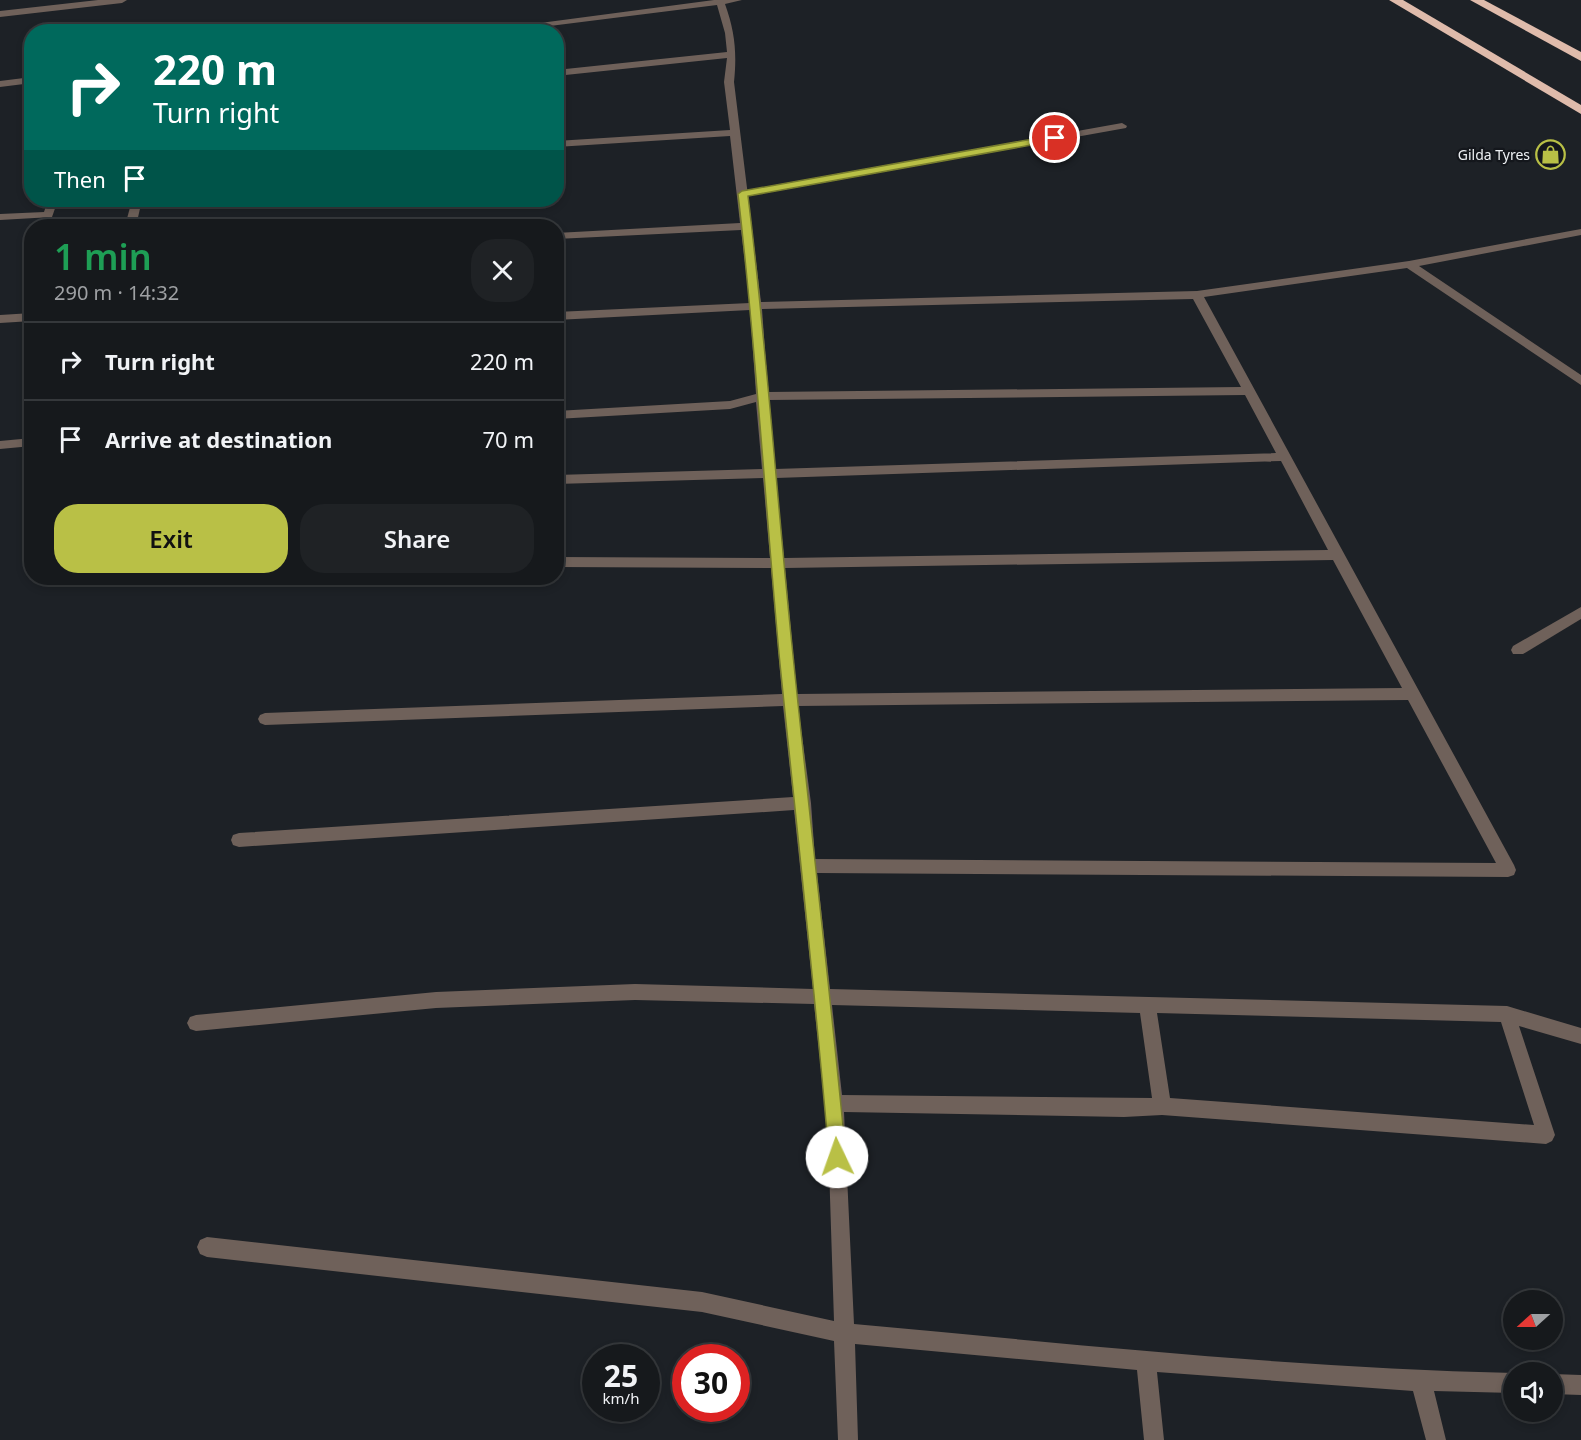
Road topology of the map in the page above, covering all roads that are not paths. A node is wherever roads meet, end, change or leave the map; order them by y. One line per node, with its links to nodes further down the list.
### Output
1 (122, 0): 6 (street)
2 (737, 0): 5 (street)
3 (1395, 0): 13 (highway)
4 (1476, 0): 9 (highway)
5 (720, 2): 7 (street); 8 (street)
6 (0, 14)
7 (540, 24)
8 (733, 45): 10 (street); 15 (street)
9 (1581, 57)
10 (564, 72)
11 (24, 81): 12 (street)
12 (0, 84)
13 (1581, 110)
14 (1122, 126): 17 (street)
15 (735, 133): 16 (street); 17 (street)
16 (564, 144)
17 (742, 194): 20 (street)
18 (50, 207): 19 (street)
19 (0, 218)
20 (747, 226): 22 (street); 25 (street)
21 (1581, 232): 23 (street)
22 (564, 236)
23 (1409, 264): 24 (street); 29 (street)
24 (1197, 296): 25 (street); 30 (street)
25 (756, 306): 26 (street); 31 (street)
26 (564, 316)
27 (24, 318): 28 (street)
28 (0, 319)
29 (1581, 381)
30 (1249, 391): 31 (street); 35 (street)
31 (762, 396): 32 (street); 36 (street)
32 (564, 415)
33 (24, 443): 34 (street)
34 (0, 445)
35 (1284, 457): 36 (street); 38 (street)
36 (769, 473): 37 (street); 40 (street)
37 (564, 480)
38 (1337, 555): 40 (street); 43 (street)
39 (564, 562): 40 (street)
40 (777, 563): 44 (street)
41 (1581, 612): 42 (street)
42 (1518, 650)
43 (1413, 694): 44 (street); 48 (street)
44 (790, 700): 45 (street); 46 (street)
45 (265, 719)
46 (803, 803): 47 (street); 48 (street)
47 (239, 840)
48 (809, 866): 49 (street)
49 (823, 997): 50 (street); 52 (street); 54 (street)
50 (1147, 1004): 51 (street); 55 (street)
51 (1507, 1014): 53 (street); 55 (street)
52 (196, 1023)
53 (1581, 1036)
54 (833, 1103): 55 (street); 57 (street)
55 (1162, 1106)
56 (207, 1247): 57 (street)
57 (844, 1333): 58 (street); 63 (street)
58 (1146, 1361): 59 (street); 64 (street)
59 (1421, 1382): 60 (street); 65 (street)
60 (1503, 1383)
61 (1563, 1384): 62 (street)
62 (1581, 1385)
63 (848, 1440)
64 (1154, 1440)
65 (1436, 1440)

